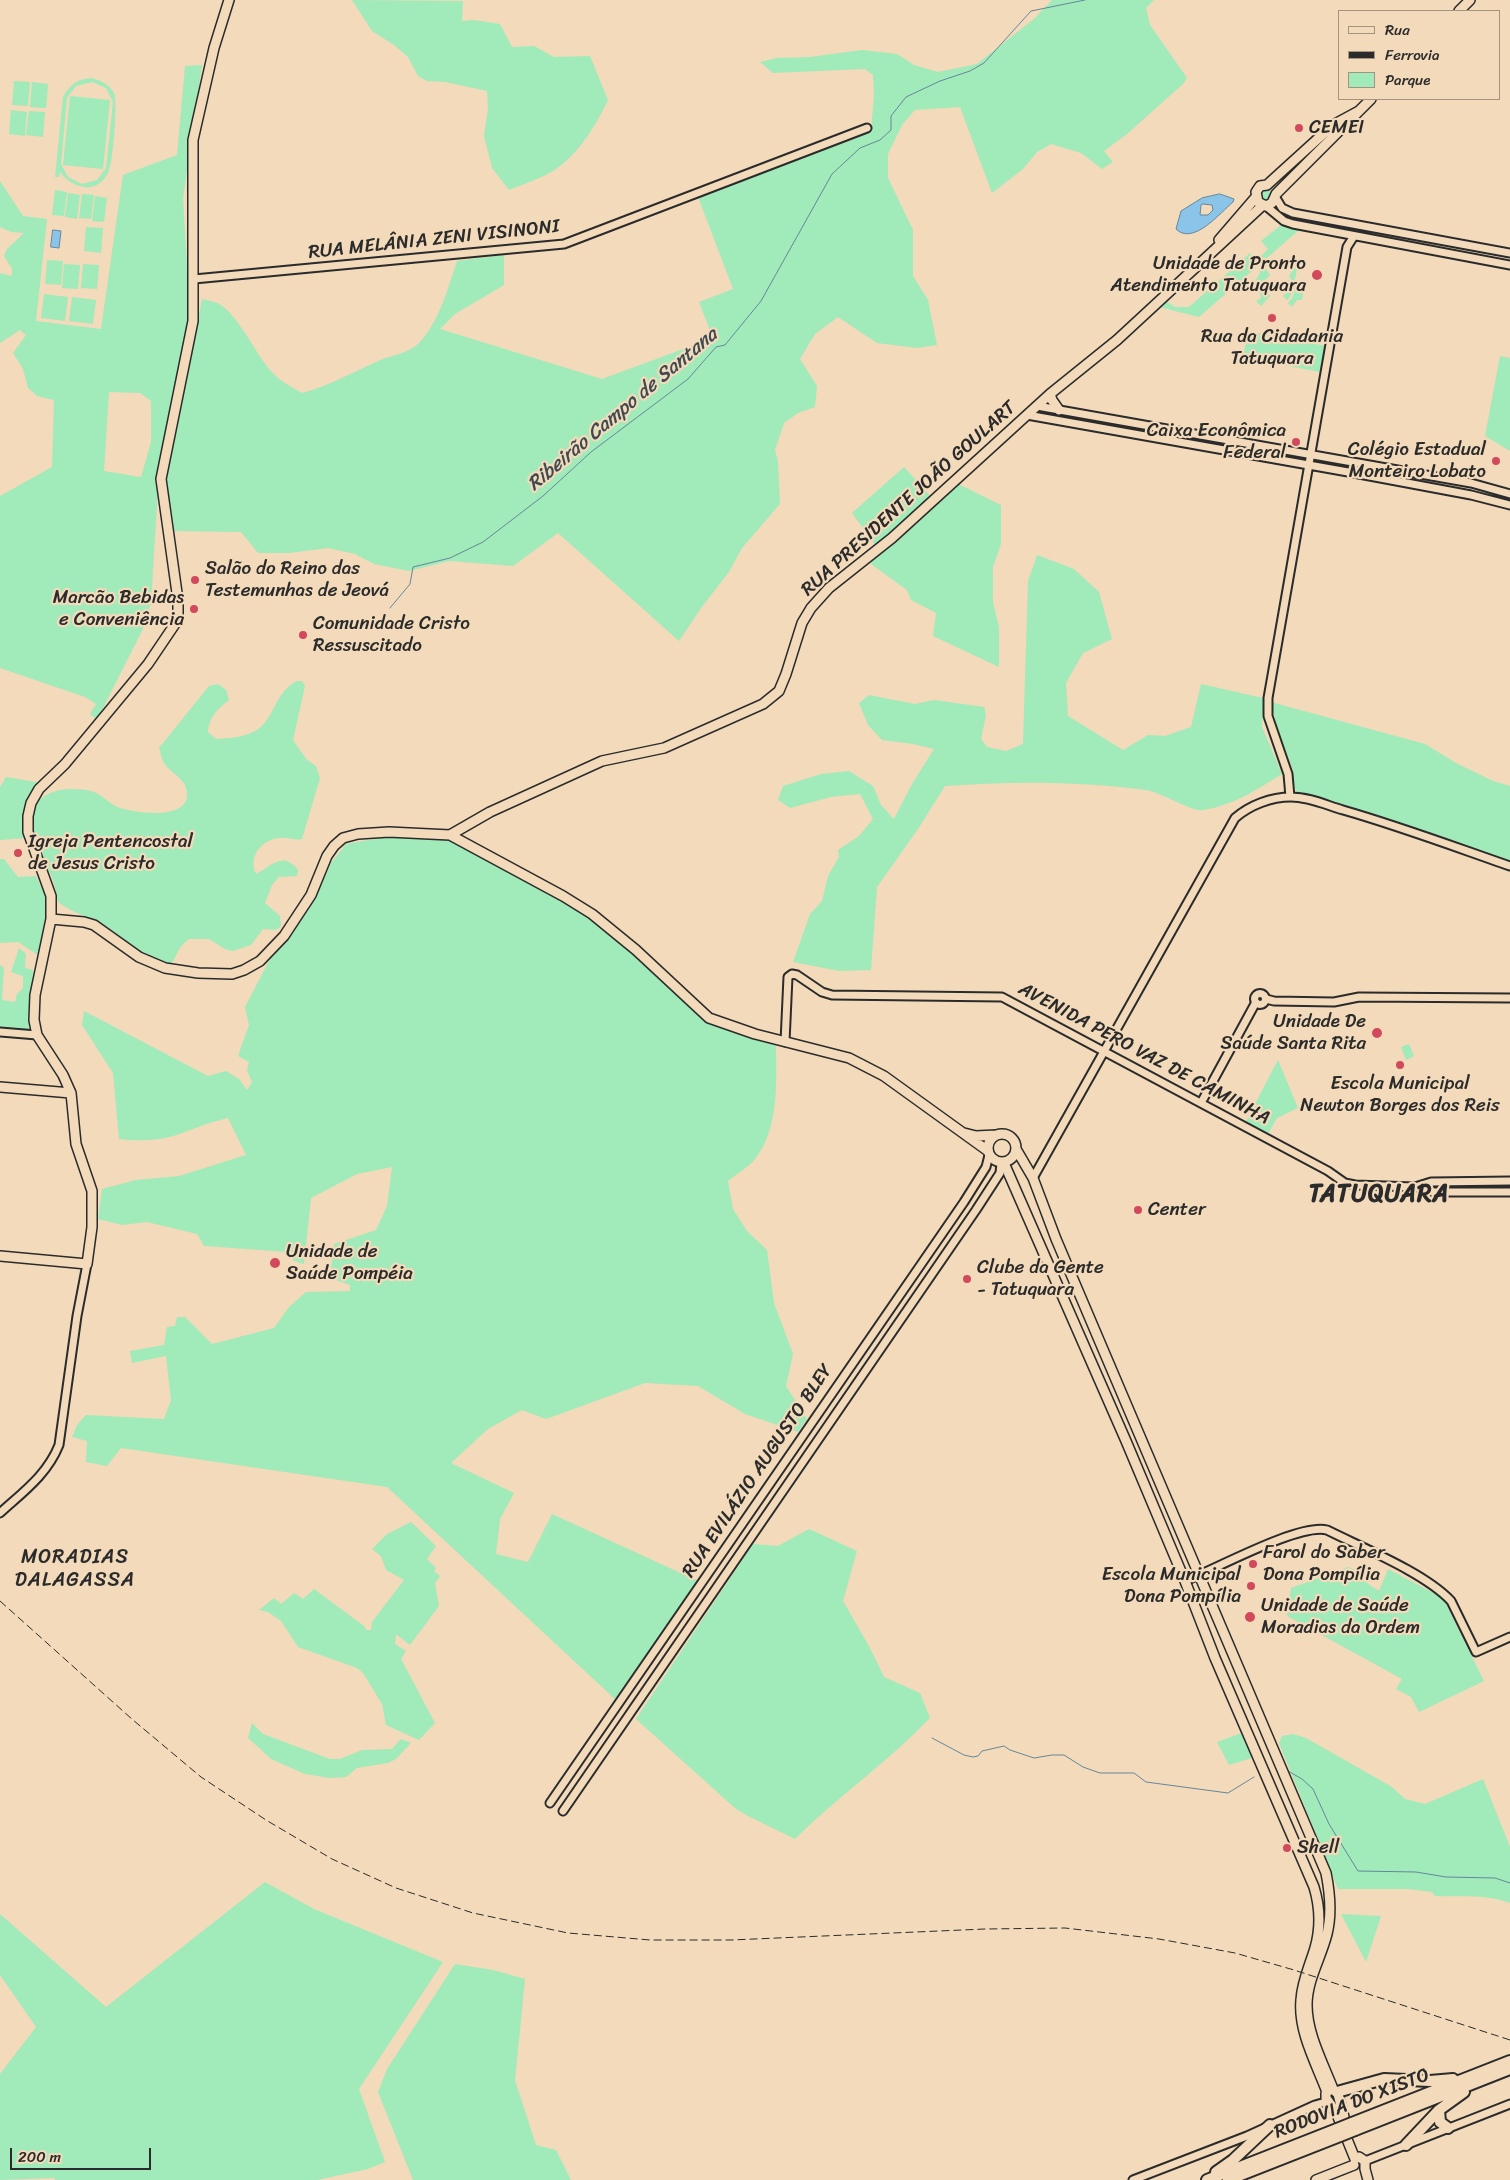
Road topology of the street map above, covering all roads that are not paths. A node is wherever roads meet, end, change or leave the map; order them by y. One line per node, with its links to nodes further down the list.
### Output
1 (229, 0): 17 (main road)
2 (1470, 0): 3 (main road)
3 (1460, 10)
4 (1370, 100): 5 (main road, RUA PRESIDENTE JOÃO GOULART)
5 (1359, 111): 7 (main road, RUA PRESIDENTE JOÃO GOULART); 8 (main road, RUA PRESIDENTE JOÃO GOULART)
6 (867, 128): 17 (street, RUA MELÂNIA ZENI VISINONI)
7 (1267, 185): 8 (main road); 9 (main road, RUA PRESIDENTE JOÃO GOULART)
8 (1276, 196): 10 (main road, RUA PRESIDENTE JOÃO GOULART); 11 (street)
9 (1256, 197): 10 (main road); 15 (main road, RUA PRESIDENTE JOÃO GOULART)
10 (1264, 205): 12 (street); 15 (main road, RUA PRESIDENTE JOÃO GOULART)
11 (1388, 232): 13 (street); 14 (street)
12 (1354, 236): 13 (street); 22 (street)
13 (1387, 242): 16 (street)
14 (1510, 253)
15 (1210, 256): 18 (main road, RUA PRESIDENTE JOÃO GOULART)
16 (1510, 265)
17 (194, 279): 29 (main road)
18 (1050, 394): 19 (main road, RUA PRESIDENTE JOÃO GOULART); 20 (main road)
19 (1036, 406): 20 (street); 21 (main road, RUA PRESIDENTE JOÃO GOULART)
20 (1059, 410): 22 (street)
21 (1027, 415): 23 (street); 27 (main road, RUA PRESIDENTE JOÃO GOULART)
22 (1311, 455): 23 (street); 24 (street)
23 (1309, 464): 25 (street); 26 (street)
24 (1510, 494)
25 (1510, 506)
26 (1290, 797): 28 (street); 34 (street)
27 (450, 835): 29 (main road); 33 (main road)
28 (1510, 866)
29 (51, 919): 32 (main road)
30 (1510, 998): 37 (street)
31 (0, 1032): 32 (street)
32 (36, 1035): 36 (main road)
33 (785, 1042): 34 (street, AVENIDA PERO VAZ DE CAMINHA); 38 (main road)
34 (1104, 1052): 37 (street, AVENIDA PERO VAZ DE CAMINHA); 44 (street)
35 (0, 1087): 36 (main road)
36 (71, 1092): 49 (main road)
37 (1201, 1102): 46 (street, AVENIDA PERO VAZ DE CAMINHA)
38 (961, 1132): 39 (main road); 41 (main road)
39 (996, 1135): 40 (main road); 41 (main road)
40 (1016, 1149): 42 (main road); 44 (main road)
41 (989, 1153): 42 (main road); 58 (street, RUA EVILÁZIO AUGUSTO BLEY)
42 (1003, 1163): 43 (main road)
43 (1004, 1173): 52 (main road); 59 (street, RUA EVILÁZIO AUGUSTO BLEY)
44 (1033, 1178): 51 (main road)
45 (1510, 1181): 46 (street, AVENIDA PERO VAZ DE CAMINHA)
46 (1415, 1187): 47 (street, AVENIDA PERO VAZ DE CAMINHA)
47 (1510, 1192)
48 (0, 1256): 49 (main road)
49 (86, 1264): 50 (street)
50 (0, 1513)
51 (1201, 1575): 52 (street); 53 (main road); 55 (street)
52 (1185, 1581): 54 (main road)
53 (1215, 1609): 54 (main road); 56 (main road)
54 (1198, 1615): 57 (main road)
55 (1510, 1637)
56 (1291, 1791): 57 (main road); 60 (main road)
57 (1274, 1794): 61 (main road)
58 (550, 1804)
59 (563, 1811)
60 (1316, 1847): 61 (main road); 66 (main road)
61 (1299, 1854): 66 (main road)
62 (1510, 2061): 65 (highway, RODOVIA DO XISTO)
63 (1510, 2069): 64 (highway, RODOVIA DO XISTO)
64 (1491, 2076): 68 (highway); 70 (highway, RODOVIA DO XISTO)
65 (1468, 2077): 66 (highway); 70 (highway, RODOVIA DO XISTO)
66 (1332, 2094): 69 (street); 74 (main road)
67 (1510, 2104): 71 (street)
68 (1439, 2110): 71 (highway); 73 (highway)
69 (1269, 2123): 75 (street); 76 (highway)
70 (1353, 2126): 72 (highway, RODOVIA DO XISTO, bridge)
71 (1448, 2128): 73 (street)
72 (1338, 2132): 76 (highway, RODOVIA DO XISTO); 77 (highway, RODOVIA DO XISTO)
73 (1406, 2145): 74 (street)
74 (1359, 2163): 78 (main road); 79 (main road); 80 (main road)
75 (1133, 2180)
76 (1206, 2180)
77 (1228, 2180)
78 (1316, 2180)
79 (1362, 2180)
80 (1368, 2180)

